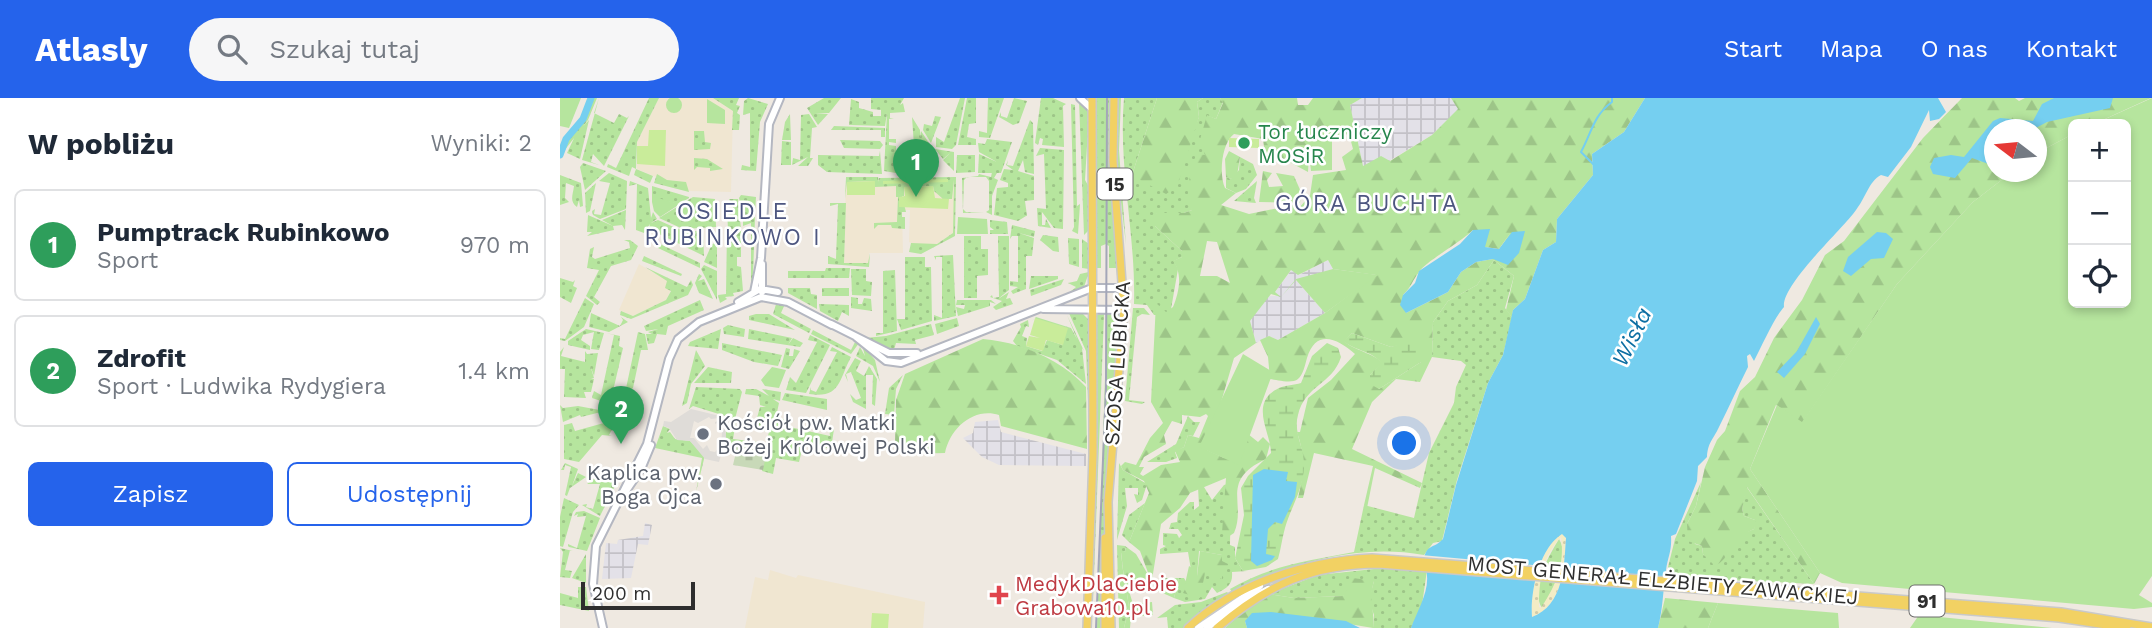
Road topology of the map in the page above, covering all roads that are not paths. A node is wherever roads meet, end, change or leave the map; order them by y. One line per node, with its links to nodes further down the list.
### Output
1 (780, 98): 6 (street)
2 (1080, 98): 5 (street)
3 (1092, 98): 5 (main road, SZOSA LUBICKA / 15)
4 (1114, 98): 8 (main road, SZOSA LUBICKA / 15)
5 (1092, 109): 7 (main road, SZOSA LUBICKA / 15)
6 (761, 276): 9 (street); 11 (street); 12 (street)
7 (1092, 288): 8 (street); 10 (street); 16 (main road, SZOSA LUBICKA / 15)
8 (1124, 288): 14 (main road, SZOSA LUBICKA / 15)
9 (763, 289): 11 (street); 12 (street)
10 (1075, 294): 13 (street); 15 (street)
11 (754, 295): 12 (street); 20 (street)
12 (776, 295): 15 (street)
13 (1076, 309): 15 (street); 16 (street)
14 (1124, 310): 16 (street); 17 (main road, SZOSA LUBICKA / 15)
15 (1034, 311)
16 (1092, 311): 21 (main road, SZOSA LUBICKA / 15)
17 (1108, 502): 22 (main road); 23 (main road, SZOSA LUBICKA / 15)
18 (1267, 585): 19 (main road, MOST GENERAŁ ELŻBIETY ZAWACKIEJ / 91); 24 (main road, MOST GENERAŁ ELŻBIETY ZAWACKIEJ / 91); 25 (street); 26 (street); 27 (main road, MOST GENERAŁ ELŻBIETY ZAWACKIEJ / 91); 28 (main road, MOST GENERAŁ ELŻBIETY ZAWACKIEJ / 91)
19 (2152, 627)
20 (603, 628)
21 (1087, 628)
22 (1105, 628)
23 (1111, 628)
24 (1188, 628)
25 (1198, 628)
26 (1207, 628)
27 (1217, 628)
28 (2127, 628)

